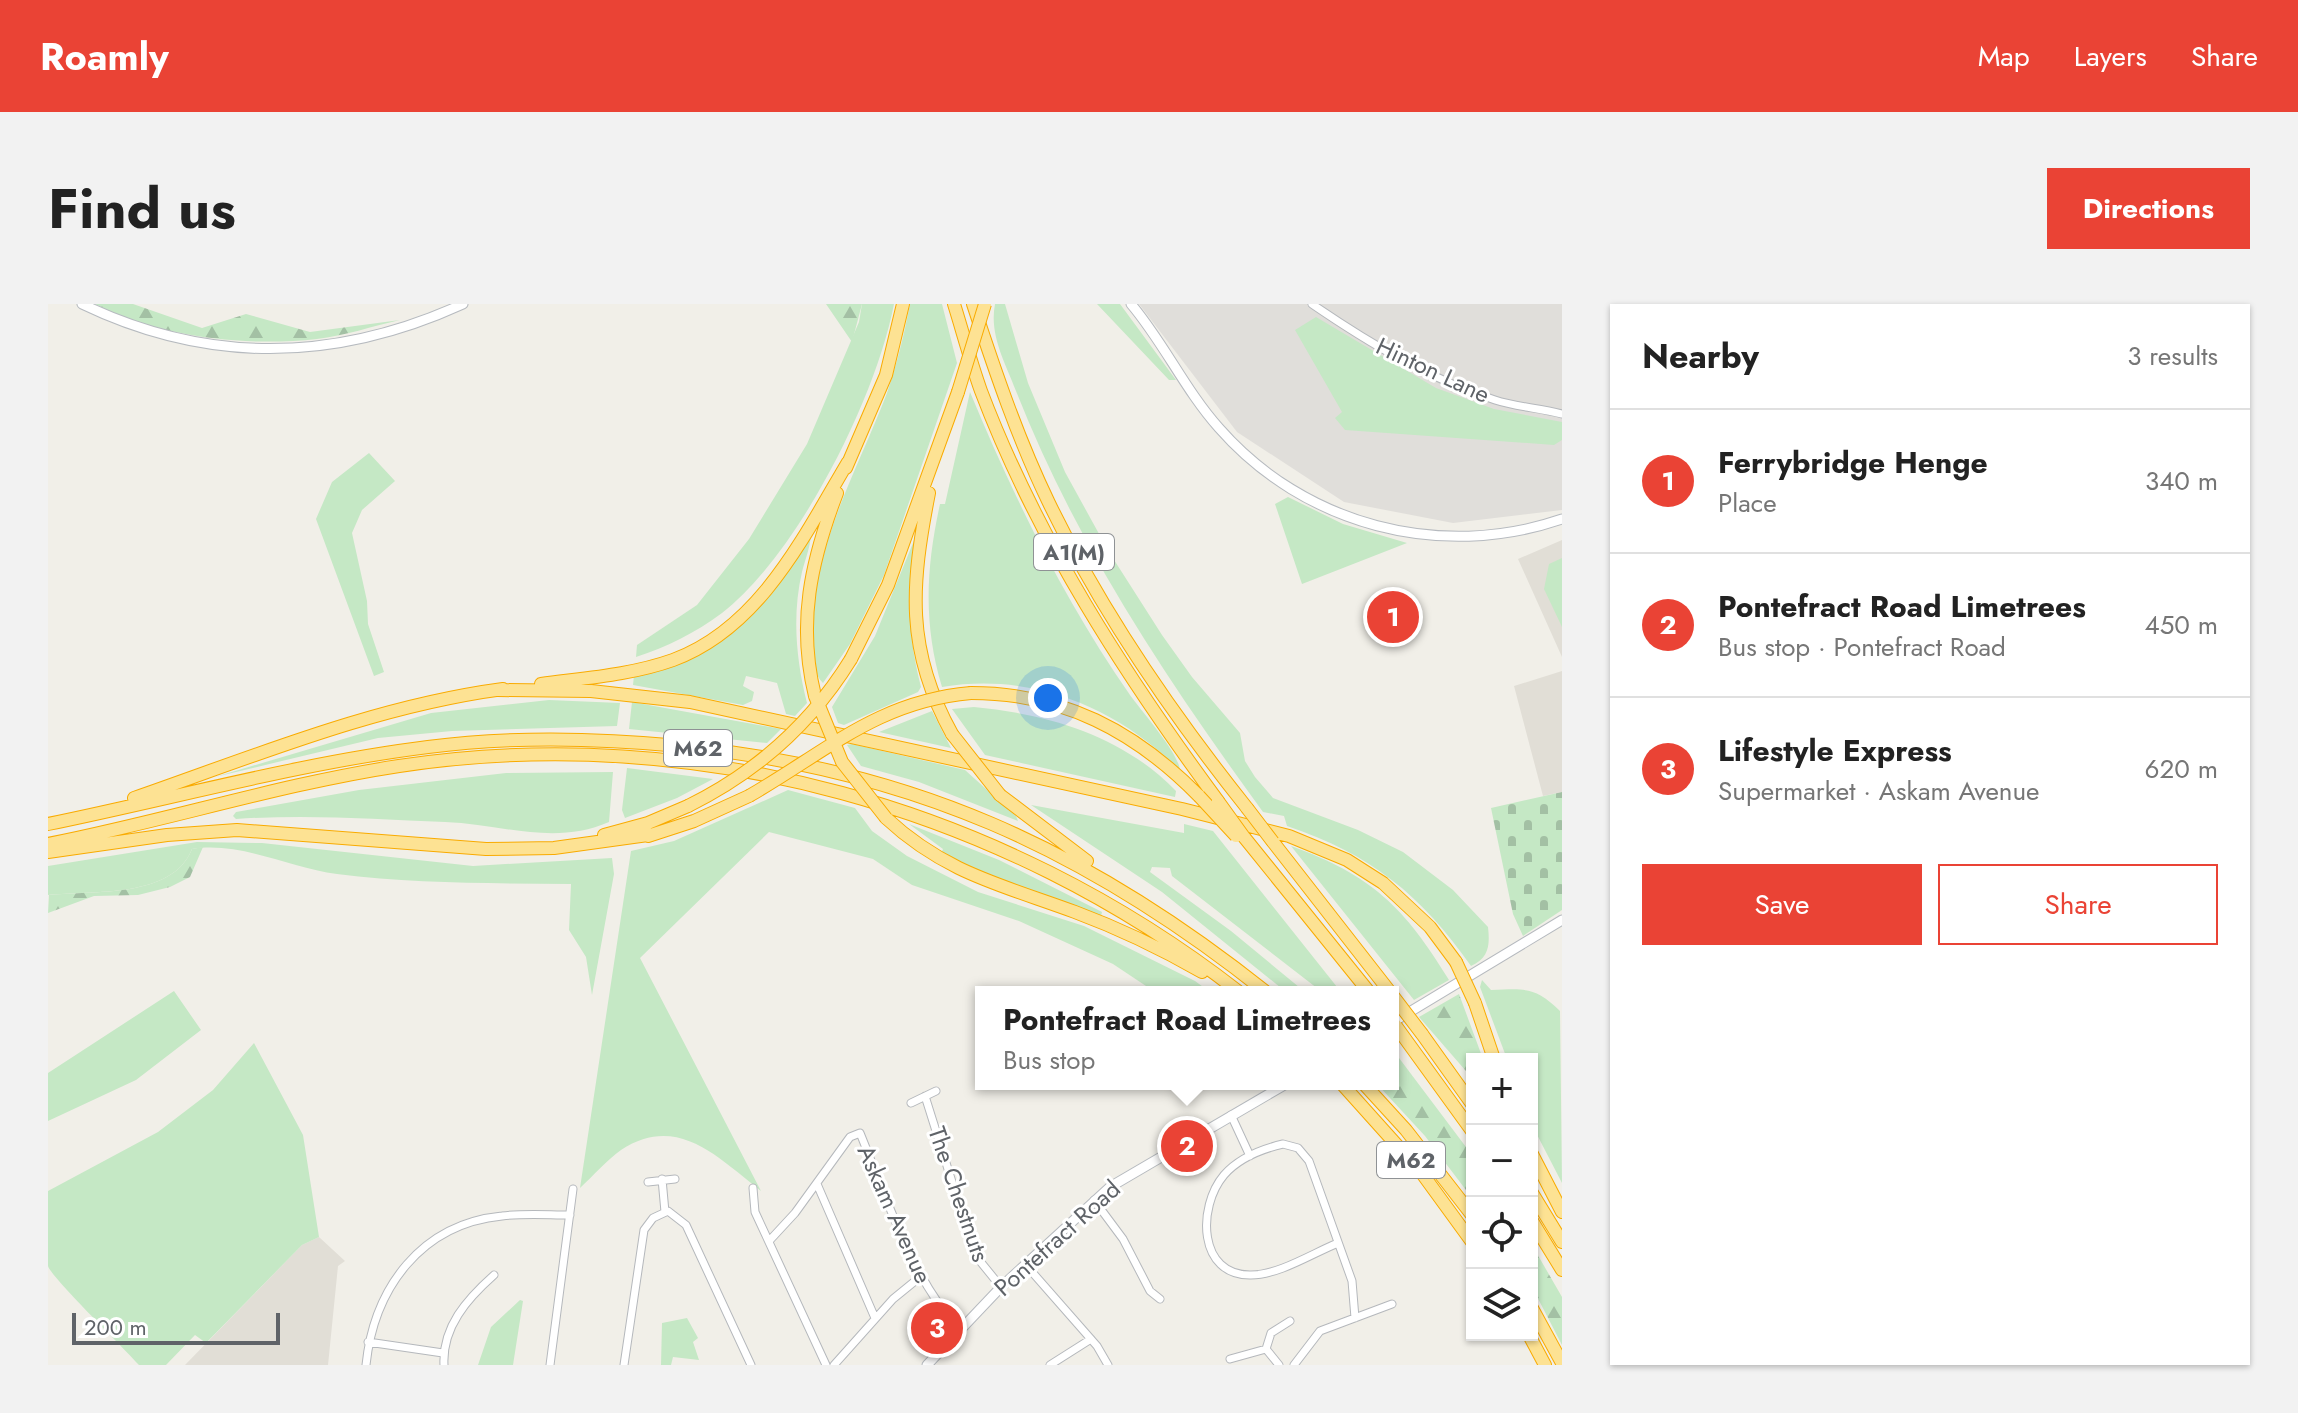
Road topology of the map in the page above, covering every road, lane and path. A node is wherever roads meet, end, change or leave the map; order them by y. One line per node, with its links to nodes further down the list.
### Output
1 (82, 304): 2 (main road)
2 (463, 304)
3 (903, 304): 11 (highway)
4 (954, 304): 18 (highway, A1(M), bridge)
5 (973, 304): 28 (highway, A1(M), bridge)
6 (985, 304): 10 (highway, bridge)
7 (1131, 304): 12 (main road)
8 (1312, 304): 9 (street, Hinton Lane)
9 (1562, 414)
10 (936, 459): 20 (highway, bridge); 22 (highway, bridge)
11 (848, 462): 13 (highway); 24 (highway, bridge)
12 (1562, 519)
13 (498, 690): 14 (highway); 32 (highway, bridge)
14 (78, 818): 15 (highway, M62); 22 (highway, M62)
15 (48, 824)
16 (304, 834): 17 (highway); 20 (highway); 21 (highway)
17 (655, 834): 18 (highway, bridge); 20 (highway)
18 (1240, 836): 27 (highway, A1(M))
19 (48, 844): 25 (highway, M62)
20 (523, 848)
21 (48, 855)
22 (1153, 910): 26 (highway, M62)
23 (1562, 920): 30 (main road)
24 (1227, 986)
25 (1229, 986)
26 (1258, 986)
27 (1364, 986)
28 (1386, 986)
29 (1399, 1003): 38 (highway, A1(M), bridge)
30 (1399, 1018)
31 (1399, 1030): 41 (highway)
32 (1492, 1053)
33 (1275, 1090): 40 (main road, Pontefract Road)
34 (1347, 1090): 57 (highway, M62)
35 (1369, 1090): 52 (highway, M62)
36 (936, 1091): 37 (street, The Chestnuts)
37 (925, 1096): 39 (street, The Chestnuts); 65 (street, The Chestnuts)
38 (1466, 1096)
39 (911, 1103)
40 (1231, 1115): 42 (street); 51 (main road, Pontefract Road)
41 (1468, 1125)
42 (1250, 1156): 60 (street); 60 (street)
43 (1538, 1166): 54 (highway)
44 (662, 1179): 45 (street); 46 (street); 53 (street)
45 (675, 1179)
46 (648, 1182)
47 (817, 1184): 58 (street, Askam Avenue); 64 (street, Askam Avenue); 70 (street)
48 (753, 1188): 58 (street)
49 (573, 1189): 55 (street)
50 (1534, 1197): 59 (highway)
51 (1094, 1200): 61 (main road, Pontefract Road); 66 (street)
52 (1466, 1207)
53 (665, 1212): 85 (street); 86 (street)
54 (1562, 1212)
55 (570, 1215): 77 (street); 84 (street)
56 (1538, 1231): 62 (highway)
57 (1466, 1234)
58 (770, 1240): 87 (street)
59 (1562, 1242)
60 (1338, 1243): 71 (street)
61 (1025, 1264): 65 (main road, Pontefract Road); 75 (street)
62 (1562, 1270)
63 (494, 1275): 79 (street)
64 (920, 1277): 70 (street); 74 (street, Askam Avenue)
65 (1001, 1287): 74 (main road, Pontefract Road)
66 (1150, 1291): 67 (street); 69 (street)
67 (1160, 1299)
68 (1392, 1304): 71 (street)
69 (1149, 1305)
70 (875, 1318): 88 (street)
71 (1355, 1318): 93 (street)
72 (1538, 1319): 81 (highway)
73 (1290, 1321): 78 (street)
74 (960, 1331): 89 (main road, Pontefract Road)
75 (1091, 1339): 90 (street); 91 (street)
76 (1532, 1341): 94 (highway)
77 (368, 1342): 79 (street); 82 (street)
78 (1266, 1349): 80 (street); 92 (street)
79 (443, 1353): 83 (street)
80 (1230, 1359)
81 (1562, 1363)
82 (366, 1365)
83 (444, 1365)
84 (550, 1365)
85 (624, 1365)
86 (751, 1365)
87 (826, 1365)
88 (834, 1365)
89 (927, 1365)
90 (1050, 1365)
91 (1108, 1365)
92 (1279, 1365)
93 (1294, 1365)
94 (1545, 1365)

